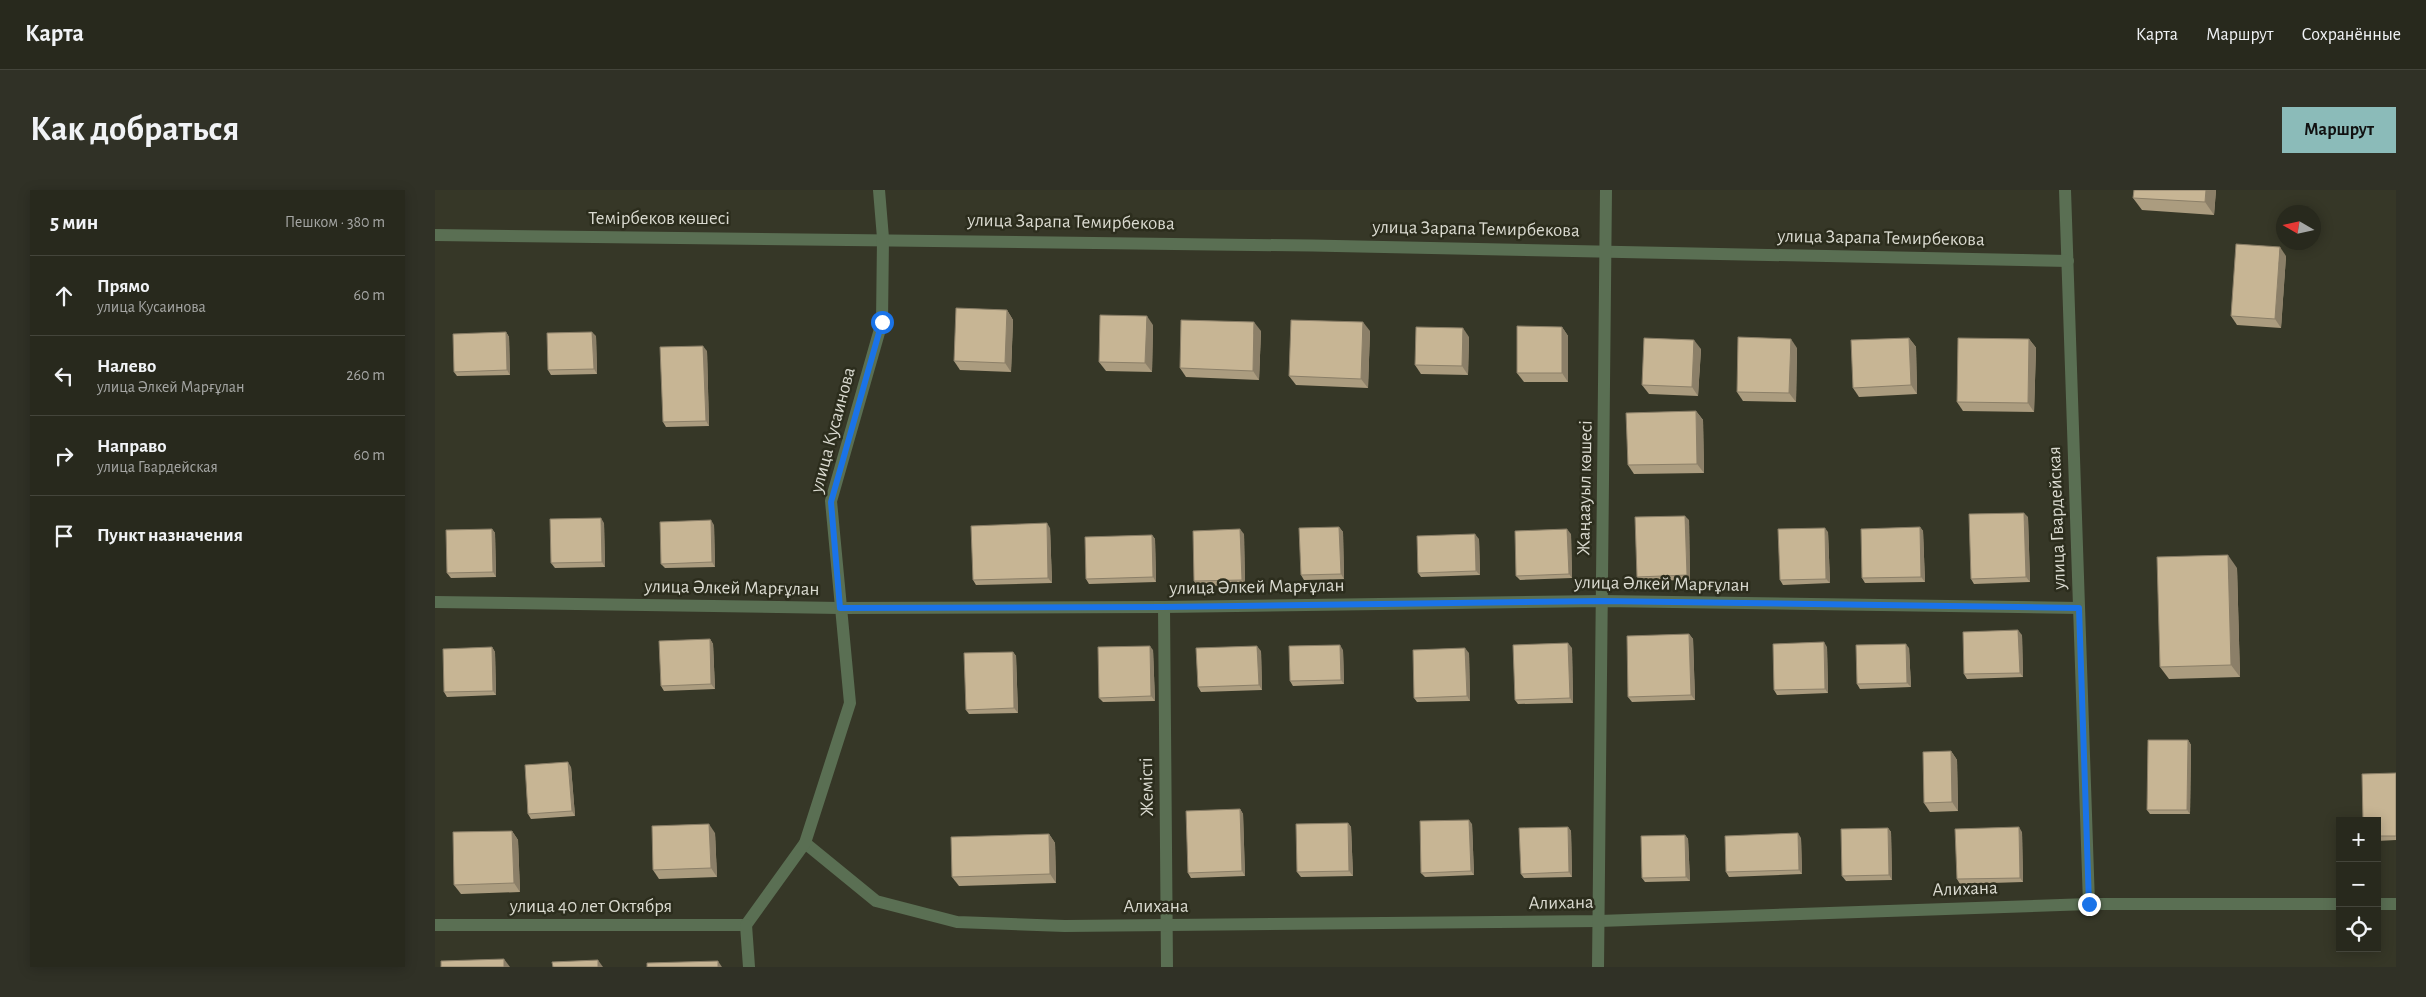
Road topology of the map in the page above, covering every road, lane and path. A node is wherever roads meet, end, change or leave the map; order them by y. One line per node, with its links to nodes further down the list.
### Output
1 (879, 190): 5 (street, улица Кусаинова)
2 (1606, 190): 6 (street, Жаңаауыл көшесі)
3 (2065, 190): 7 (street, улица Гвардейская)
4 (435, 235): 5 (street, Темірбеков көшесі)
5 (883, 238): 6 (street, улица Зарапа Темирбекова); 11 (street, улица Кусаинова)
6 (1606, 250): 7 (street, улица Зарапа Темирбекова); 8 (street, Жаңаауыл көшесі)
7 (2068, 261): 12 (street, улица Гвардейская)
8 (1602, 601): 10 (street, улица Әлкей Марғұлан); 12 (street, улица Әлкей Марғұлан); 18 (street, Жаңаауыл көшесі)
9 (435, 602): 11 (street, улица Әлкей Марғұлан)
10 (1164, 607): 11 (street, улица Әлкей Марғұлан); 21 (street, Жемісті)
11 (840, 608): 13 (street, улица Кусаинова)
12 (2079, 608): 14 (street, улица Гвардейская)
13 (805, 843): 20 (street, улица Кусаинова); 21 (street, Алихана)
14 (2089, 904): 15 (street, Алихана); 18 (street, Алихана)
15 (2336, 904)
16 (2381, 904): 17 (street)
17 (2396, 904)
18 (1599, 921): 21 (street, Алихана); 24 (street, Жаңаауыл көшесі)
19 (435, 925): 20 (street, улица 40 лет Октября)
20 (746, 925): 22 (street)
21 (1167, 925): 23 (street, Жемісті)
22 (749, 967)
23 (1167, 967)
24 (1598, 967)

